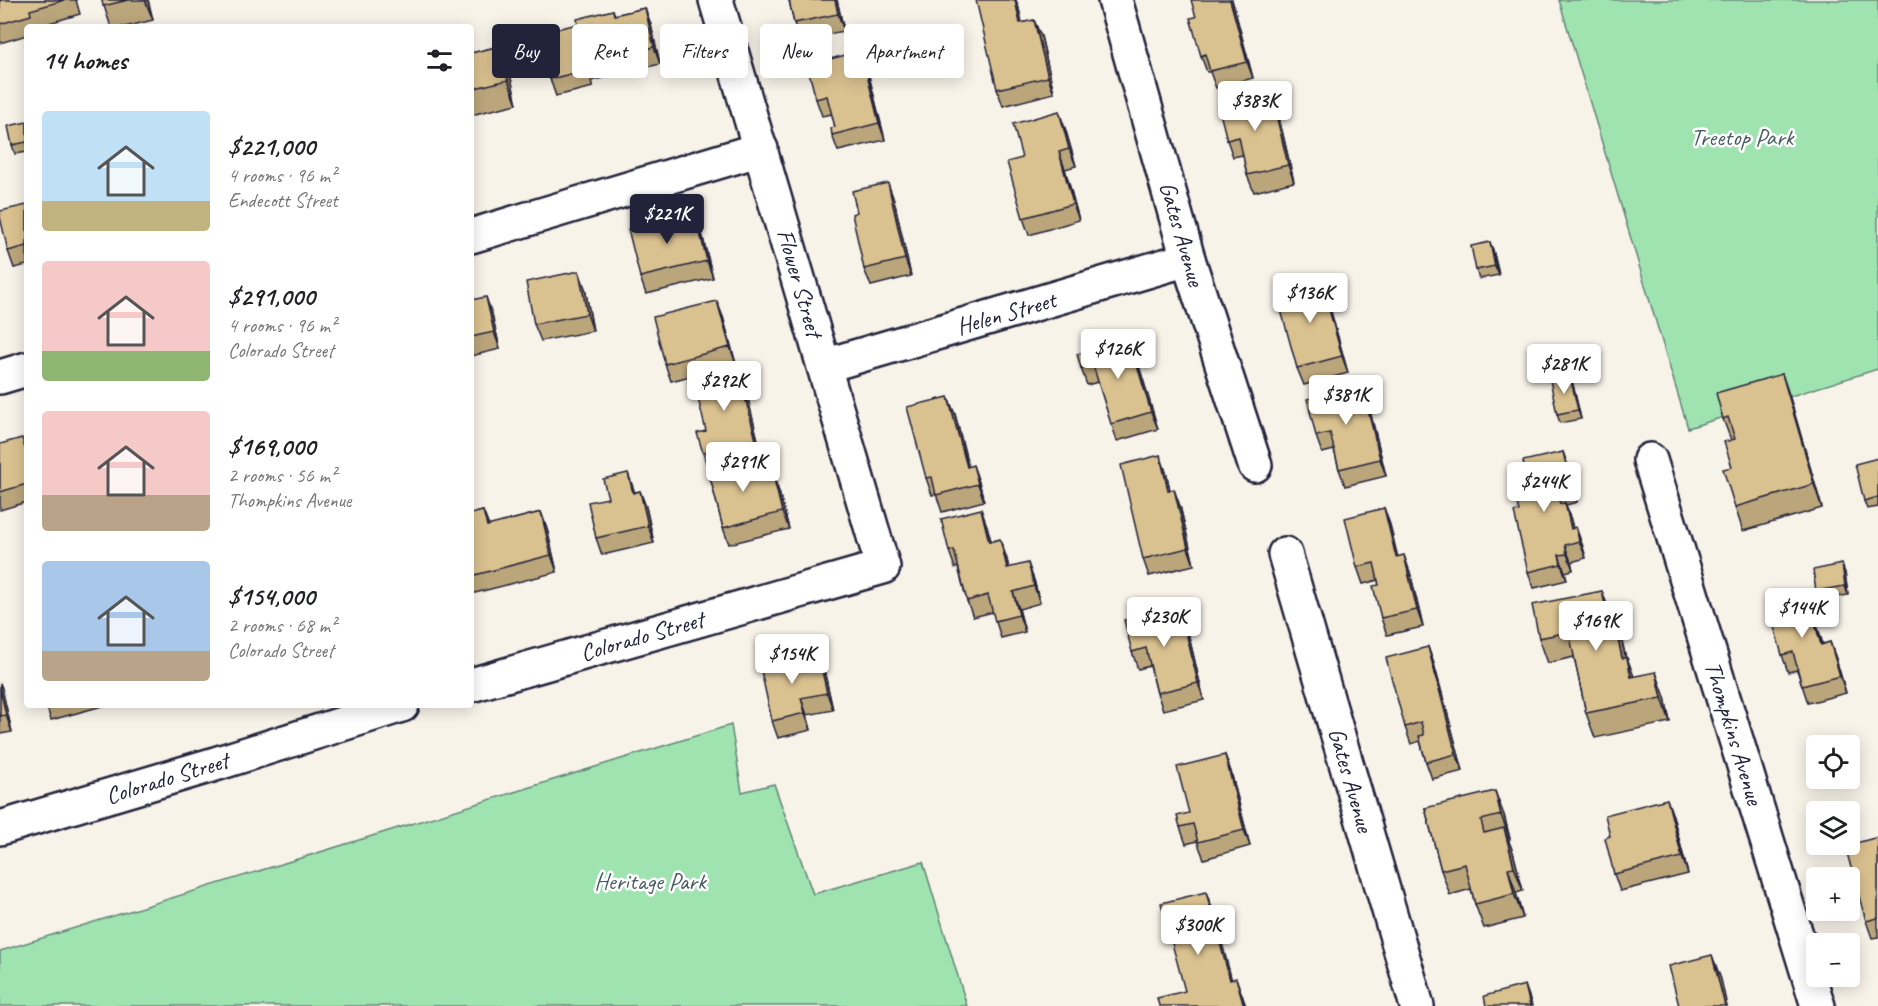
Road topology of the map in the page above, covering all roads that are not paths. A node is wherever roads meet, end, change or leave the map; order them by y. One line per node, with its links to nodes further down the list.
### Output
1 (716, 0): 3 (street, Flower Street)
2 (1115, 0): 5 (street, Gates Avenue)
3 (761, 149): 4 (street); 6 (street, Flower Street)
4 (474, 235)
5 (1188, 259): 6 (street, Helen Street); 10 (street, Gates Avenue)
6 (824, 366): 12 (street, Flower Street)
7 (24, 370): 8 (street)
8 (0, 377)
9 (1650, 460): 17 (street, Thompkins Avenue)
10 (1255, 465)
11 (1285, 554): 16 (street, Gates Avenue)
12 (883, 567): 13 (street, Colorado Street)
13 (474, 684)
14 (392, 708): 15 (street, Colorado Street)
15 (0, 828)
16 (1418, 1006)
17 (1818, 1006)

